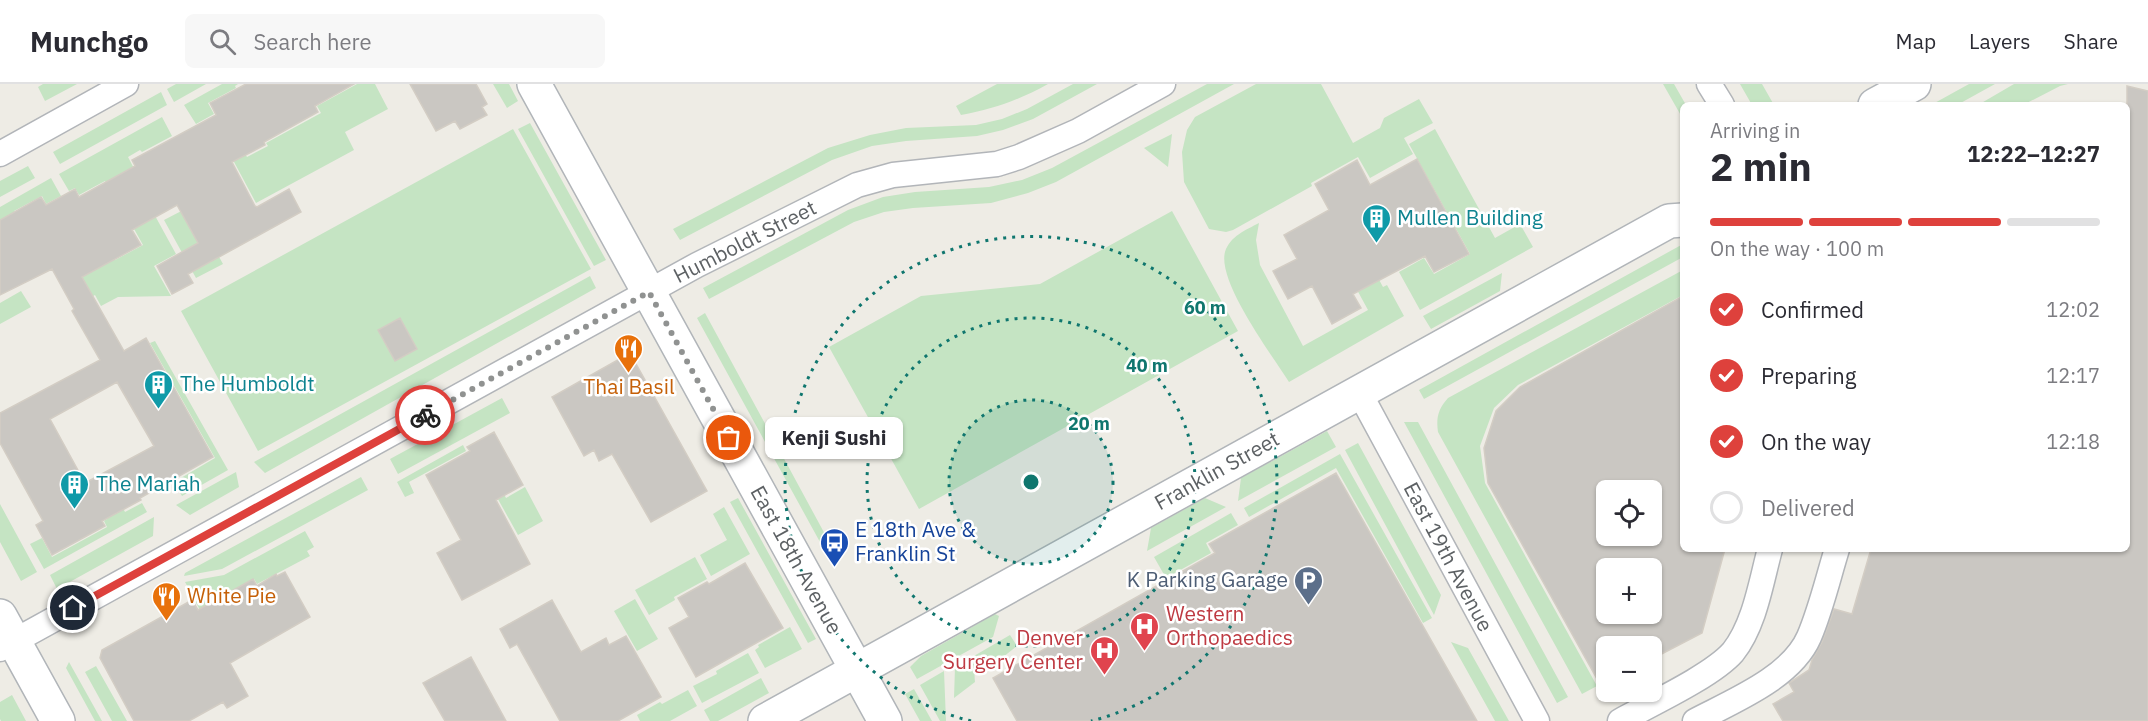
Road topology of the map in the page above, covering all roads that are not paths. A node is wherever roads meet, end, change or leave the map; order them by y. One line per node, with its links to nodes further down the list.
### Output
1 (126, 84): 8 (street)
2 (534, 84): 10 (street, East 18th Avenue)
3 (1163, 84): 10 (street, Humboldt Street)
4 (1709, 84): 6 (street)
5 (1914, 84): 7 (street)
6 (1720, 102)
7 (1881, 102)
8 (0, 154)
9 (1678, 213): 11 (street, Franklin Street)
10 (649, 292): 14 (street, Humboldt Street); 15 (street, East 18th Avenue)
11 (1359, 392): 15 (street, Franklin Street); 19 (street, East 19th Avenue)
12 (1769, 552): 20 (street)
13 (1836, 552): 21 (street)
14 (4, 635): 16 (street)
15 (857, 670): 17 (street, Franklin Street); 18 (street, East 18th Avenue)
16 (58, 721)
17 (765, 721)
18 (885, 721)
19 (1537, 721)
20 (1620, 721)
21 (1695, 721)

